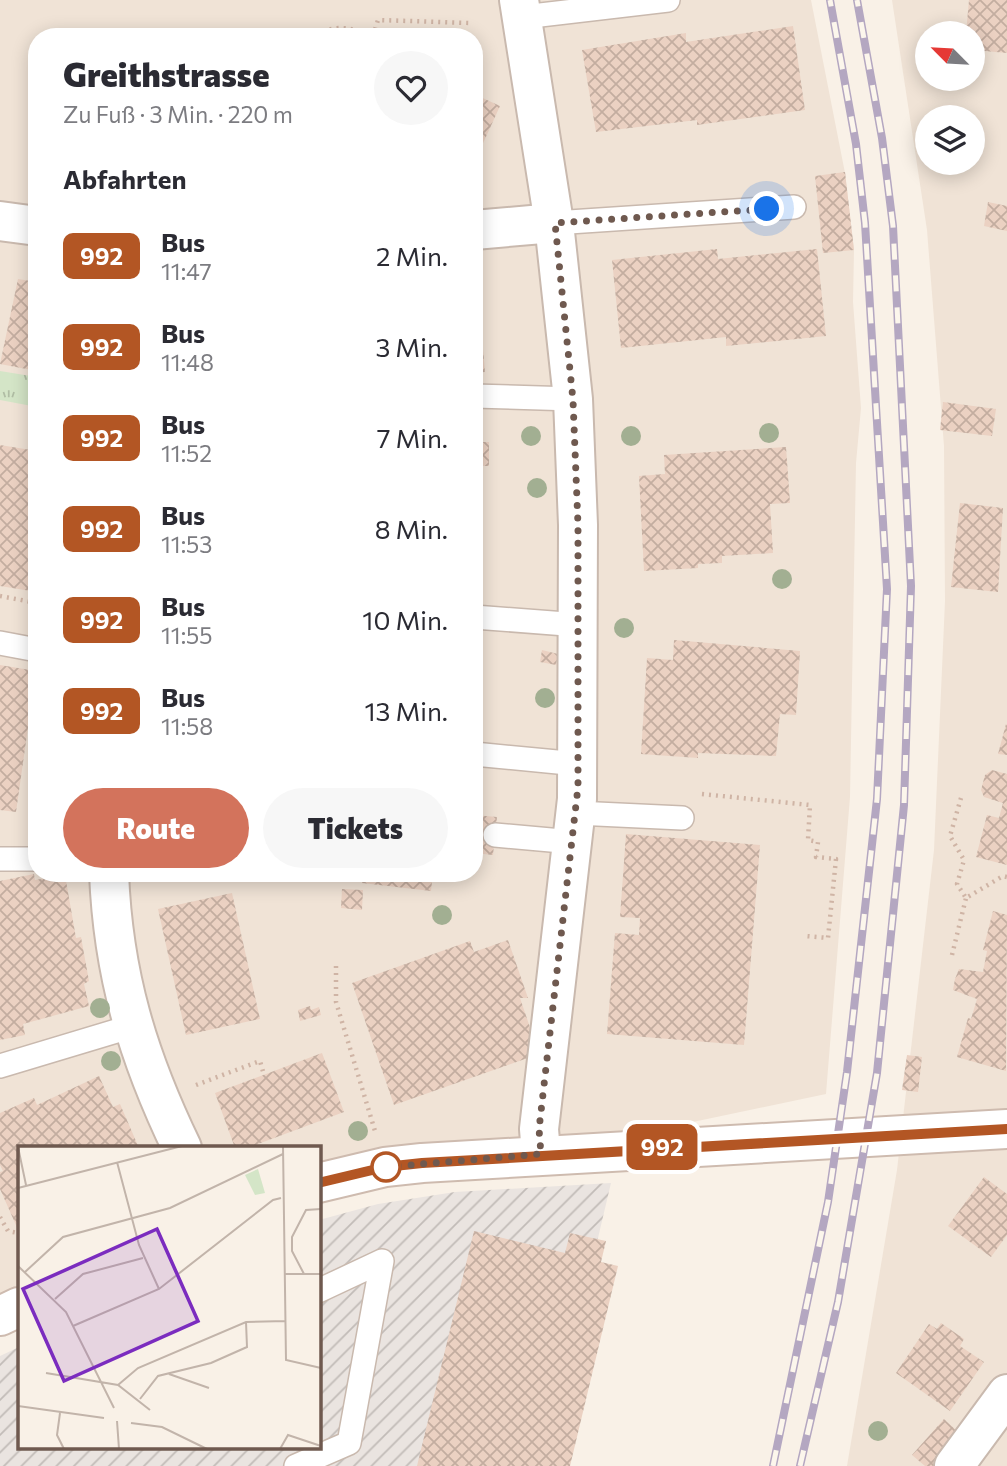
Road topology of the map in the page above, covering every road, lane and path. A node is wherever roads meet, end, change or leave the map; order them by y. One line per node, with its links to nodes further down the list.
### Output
1 (668, 0): 2 (lane)
2 (521, 8): 7 (street)
3 (470, 23): 4 (path)
4 (376, 28)
5 (794, 208): 7 (lane)
6 (0, 221): 8 (street)
7 (555, 223): 9 (street); 11 (street)
8 (28, 225)
9 (483, 229)
10 (483, 396): 11 (lane)
11 (573, 400): 15 (street)
12 (0, 596): 13 (path)
13 (28, 601)
14 (483, 618): 15 (lane)
15 (579, 625): 19 (street)
16 (0, 643): 17 (lane)
17 (28, 648)
18 (483, 755): 19 (lane)
19 (578, 764): 23 (street)
20 (690, 793): 30 (path)
21 (961, 797): 29 (path)
22 (682, 818): 23 (lane)
23 (575, 827): 24 (lane); 39 (street)
24 (495, 835)
25 (0, 859): 26 (lane)
26 (28, 859)
27 (1007, 877): 29 (path)
28 (109, 882): 33 (street)
29 (966, 898): 31 (path)
30 (806, 936)
31 (952, 955)
32 (336, 966): 40 (path)
33 (133, 1026): 34 (lane); 36 (street)
34 (0, 1066)
35 (264, 1075): 36 (path)
36 (159, 1099): 38 (street)
37 (1007, 1129): 39 (street)
38 (182, 1146)
39 (541, 1154): 40 (street)
40 (385, 1167): 41 (street)
41 (320, 1183)
42 (0, 1217): 43 (path)
43 (18, 1233)
44 (320, 1290): 48 (lane)
45 (18, 1307): 46 (street)
46 (0, 1316)
47 (1007, 1394): 49 (street)
48 (296, 1466)
49 (954, 1466)

